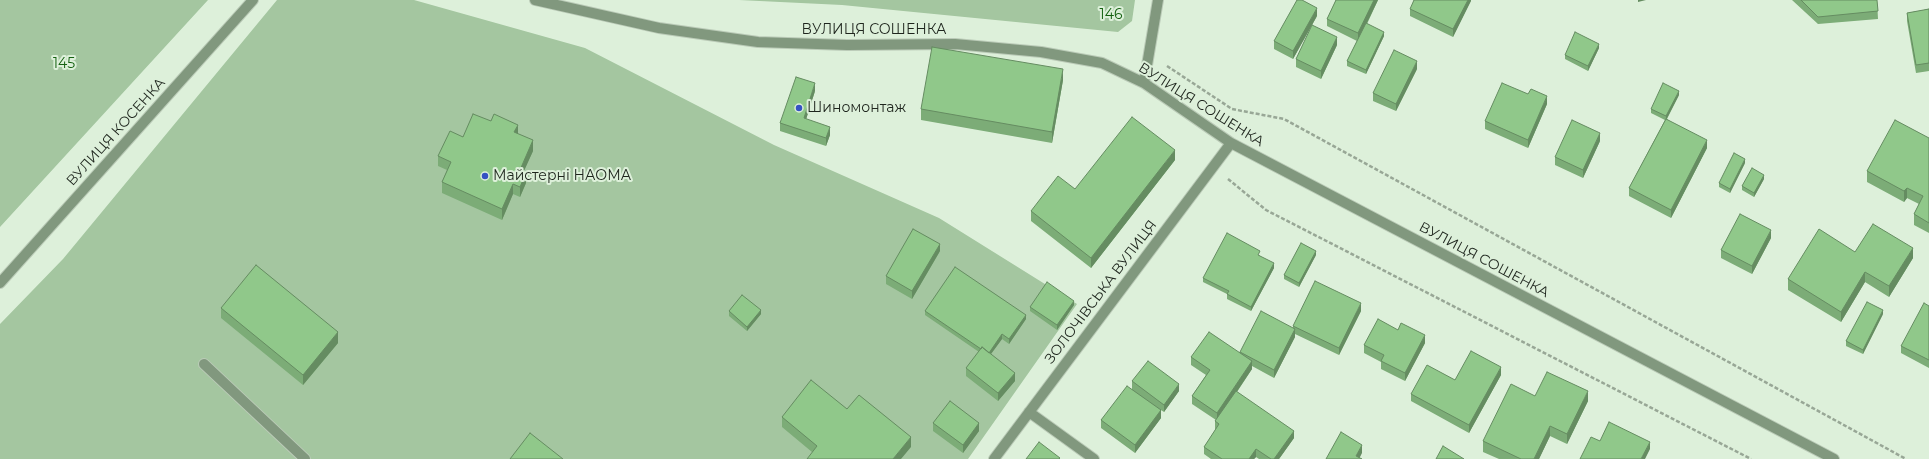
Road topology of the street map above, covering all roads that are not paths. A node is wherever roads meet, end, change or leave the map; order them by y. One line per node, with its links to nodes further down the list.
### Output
1 (253, 0): 6 (street, ВУЛИЦЯ КОСЕНКА)
2 (535, 0): 4 (street, ВУЛИЦЯ СОШЕНКА)
3 (1158, 0): 4 (street)
4 (1144, 83): 5 (street, ВУЛИЦЯ СОШЕНКА)
5 (1232, 143): 8 (street, ЗОЛОЧІВСЬКА ВУЛИЦЯ); 12 (street, ВУЛИЦЯ СОШЕНКА)
6 (0, 283)
7 (204, 364): 9 (street)
8 (1029, 412): 10 (street, ЗОЛОЧІВСЬКА ВУЛИЦЯ); 11 (street)
9 (305, 459)
10 (994, 459)
11 (1094, 459)
12 (1834, 459)

